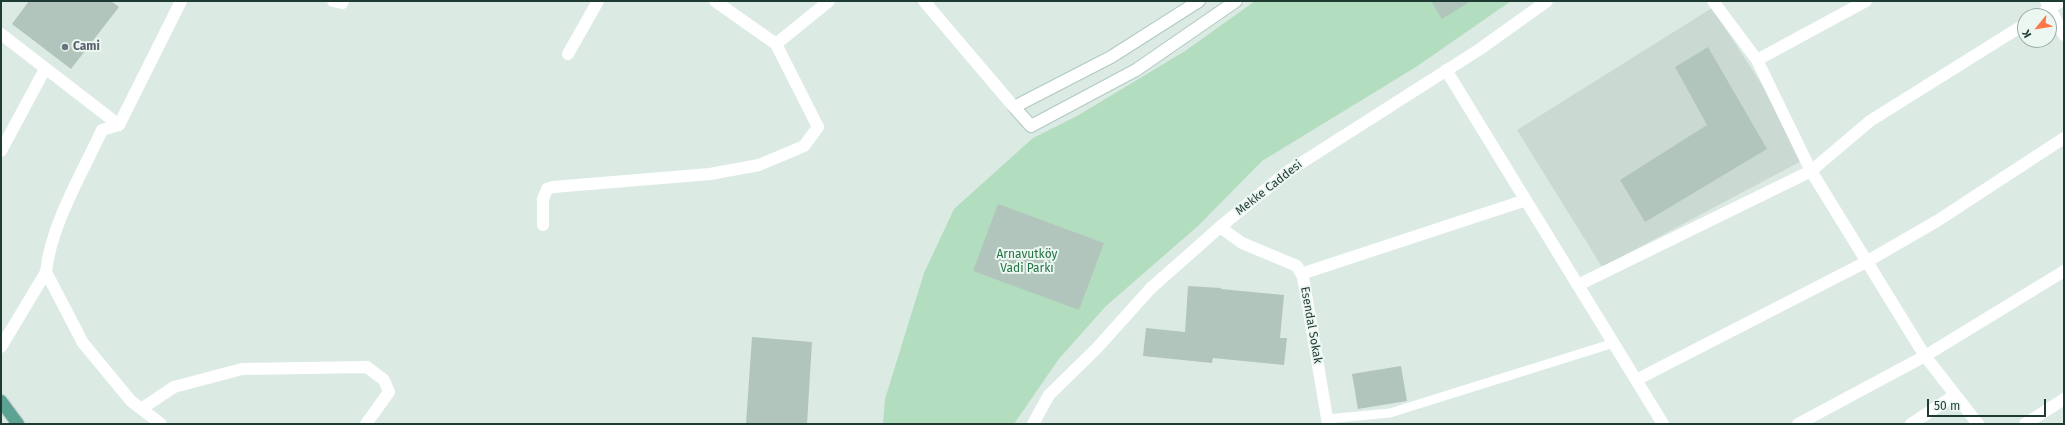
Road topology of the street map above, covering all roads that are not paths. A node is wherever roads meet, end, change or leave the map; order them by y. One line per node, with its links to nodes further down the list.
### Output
1 (181, 1): 23 (street)
2 (333, 1): 3 (street)
3 (343, 1)
4 (598, 1): 18 (street)
5 (715, 1): 17 (street)
6 (828, 1): 17 (street)
7 (924, 1): 22 (street)
8 (1199, 1): 22 (street)
9 (1236, 1): 22 (street)
10 (1547, 1): 21 (street, Mekke Caddesi)
11 (1713, 1): 19 (street)
12 (1866, 1): 19 (street)
13 (2053, 3): 16 (street)
14 (2017, 29): 26 (street)
15 (1, 34): 20 (street)
16 (2064, 34)
17 (776, 44): 28 (street)
18 (568, 54)
19 (1757, 60): 26 (street)
20 (45, 69): 23 (street); 25 (street)
21 (1446, 70): 27 (street); 29 (street, Mekke Caddesi)
22 (1014, 107)
23 (119, 125): 32 (street)
24 (2064, 138): 30 (street)
25 (1, 152)
26 (1811, 171): 30 (street); 34 (street)
27 (1526, 200): 33 (street); 34 (street)
28 (543, 225)
29 (1220, 227): 33 (street, Esendal Sokak); 47 (street, Mekke Caddesi)
30 (1866, 262): 37 (street); 38 (street)
31 (2064, 271): 37 (street)
32 (46, 272): 36 (street); 42 (street)
33 (1301, 274): 43 (street, Esendal Sokak)
34 (1578, 285): 35 (street)
35 (1614, 343): 38 (street); 43 (lane)
36 (1, 347)
37 (1925, 356): 39 (street); 49 (street)
38 (1636, 380): 48 (street)
39 (1955, 395): 50 (street); 51 (street)
40 (2064, 399): 52 (street)
41 (1, 401): 44 (main road)
42 (141, 409): 45 (street); 46 (street)
43 (1327, 421)
44 (18, 424)
45 (161, 424)
46 (366, 424)
47 (1033, 424)
48 (1663, 424)
49 (1798, 424)
50 (1911, 424)
51 (1978, 424)
52 (2025, 424)

